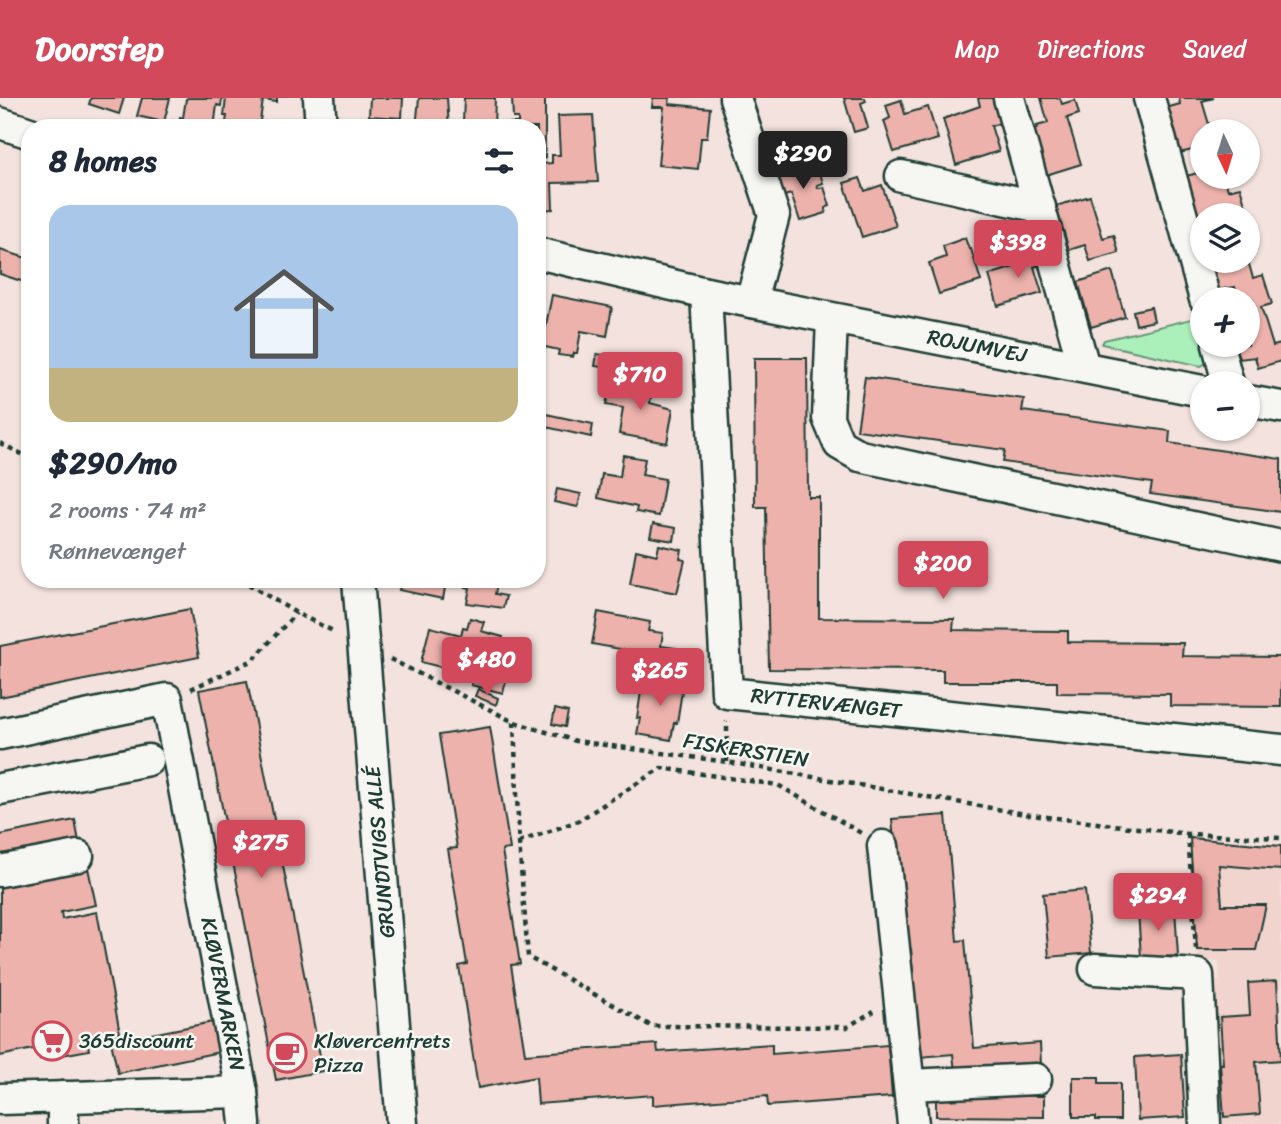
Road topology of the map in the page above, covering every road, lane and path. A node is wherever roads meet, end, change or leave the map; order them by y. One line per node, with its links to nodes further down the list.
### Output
1 (319, 98): 5 (street)
2 (735, 98): 13 (street)
3 (1009, 98): 9 (street)
4 (1149, 98): 11 (street)
5 (320, 119)
6 (0, 123): 7 (street)
7 (21, 130)
8 (901, 176): 9 (street)
9 (1040, 206): 15 (street)
10 (546, 255): 12 (street, ROJUMVEJ)
11 (1202, 287)
12 (706, 293): 13 (street, ROJUMVEJ); 26 (street, RYTTERVÆNGET)
13 (751, 302): 14 (street, ROJUMVEJ)
14 (832, 319): 15 (street, ROJUMVEJ); 21 (street)
15 (1084, 367): 16 (street, ROJUMVEJ)
16 (1190, 389)
17 (1260, 403): 18 (street)
18 (1281, 407)
19 (0, 443): 20 (path)
20 (21, 454)
21 (1281, 546)
22 (255, 588): 24 (path, FISKERSTIEN)
23 (359, 588): 25 (street, GRUNDTVIGS ALLÉ)
24 (296, 613): 25 (path, FISKERSTIEN); 27 (path)
25 (364, 646): 28 (path, FISKERSTIEN); 51 (street, GRUNDTVIGS ALLÉ)
26 (727, 693): 30 (street, RYTTERVÆNGET); 32 (path)
27 (167, 699): 29 (street); 47 (street, KLØVERMARKEN)
28 (514, 722): 32 (path, FISKERSTIEN); 38 (path)
29 (0, 734)
30 (1281, 750)
31 (148, 760): 35 (street)
32 (727, 762): 33 (path, FISKERSTIEN)
33 (770, 769): 34 (path); 36 (path, FISKERSTIEN)
34 (778, 785): 38 (path); 39 (path)
35 (0, 789)
36 (1188, 834): 37 (path, FISKERSTIEN); 43 (path)
37 (1281, 838)
38 (519, 842): 44 (path)
39 (883, 845): 44 (street)
40 (78, 856): 41 (street)
41 (0, 871)
42 (1096, 969): 43 (street)
43 (1198, 975): 53 (street)
44 (900, 996): 46 (street)
45 (1036, 1079): 46 (street)
46 (909, 1085): 52 (street)
47 (242, 1092): 49 (street); 50 (street, KLØVERMARKEN)
48 (0, 1099): 49 (street)
49 (63, 1111)
50 (246, 1124)
51 (401, 1124)
52 (913, 1124)
53 (1205, 1124)

